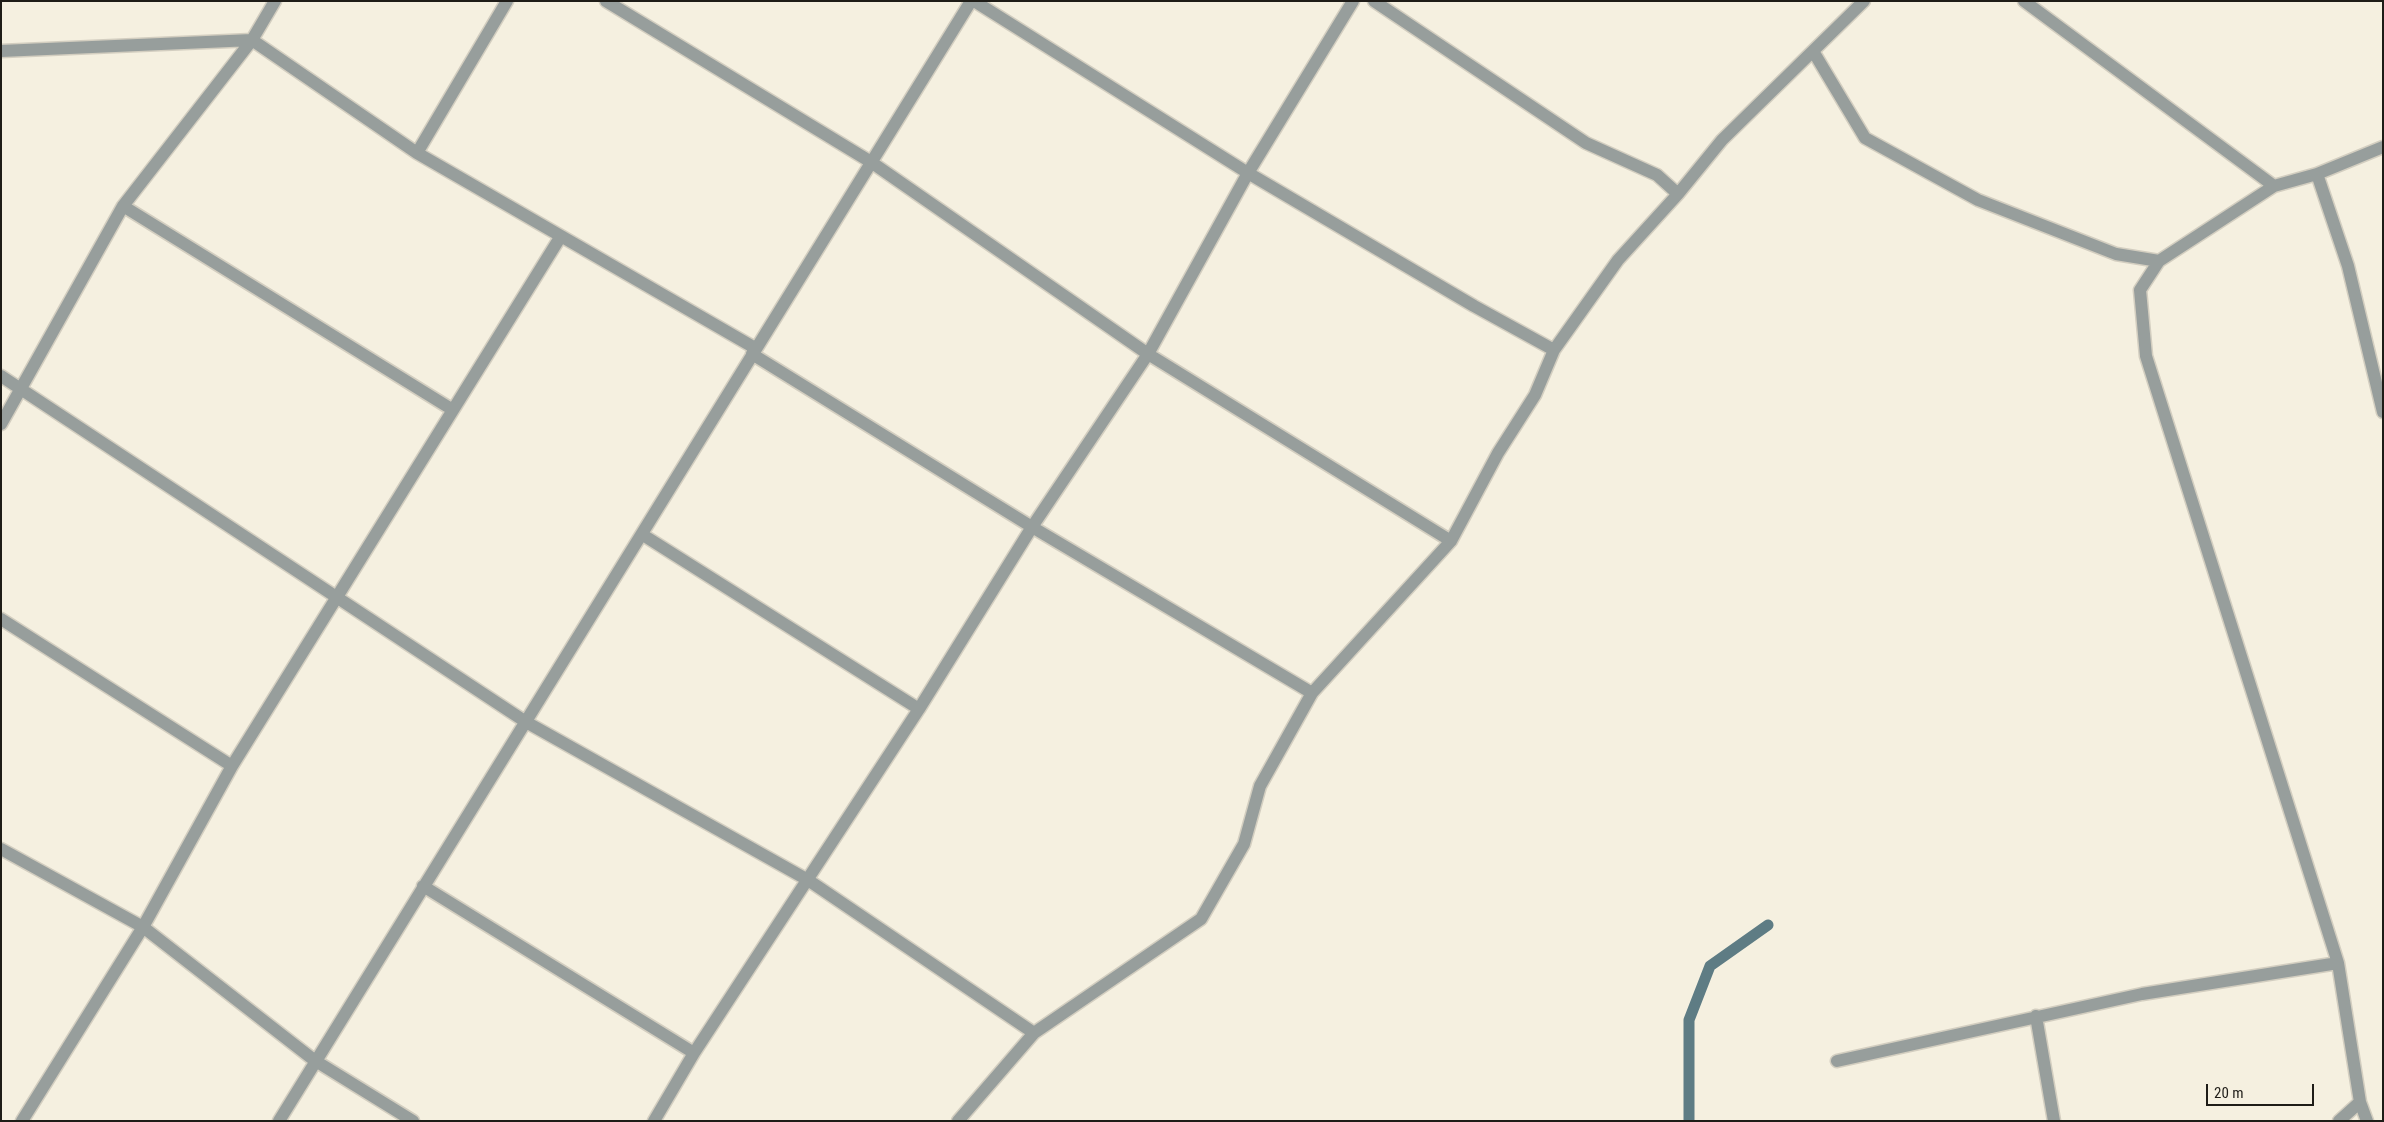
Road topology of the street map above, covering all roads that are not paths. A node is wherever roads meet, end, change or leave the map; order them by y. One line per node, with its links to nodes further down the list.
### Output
1 (275, 1): 9 (street)
2 (507, 1): 13 (street)
3 (606, 1): 14 (street)
4 (973, 1): 14 (street); 15 (street)
5 (1353, 1): 15 (street)
6 (1374, 1): 18 (street)
7 (1864, 1): 11 (street)
8 (2024, 1): 17 (street)
9 (252, 40): 10 (street); 13 (street); 19 (street)
10 (1, 51)
11 (1814, 51): 18 (street); 21 (street)
12 (2383, 147): 16 (street)
13 (417, 154): 20 (street)
14 (871, 162): 23 (street); 24 (street)
15 (1248, 173): 22 (street); 24 (street)
16 (2317, 174): 17 (street); 28 (street)
17 (2274, 186): 21 (street)
18 (1678, 194): 22 (street)
19 (123, 206): 26 (street); 27 (street)
20 (561, 236): 23 (street); 27 (street)
21 (2159, 261): 43 (street)
22 (1554, 350): 32 (street)
23 (753, 351): 30 (street); 31 (street)
24 (1148, 354): 30 (street); 32 (street)
25 (1, 376): 26 (street)
26 (22, 390): 29 (street); 33 (street)
27 (453, 410): 33 (street)
28 (2383, 412)
29 (1, 424)
30 (1032, 526): 35 (street); 36 (street)
31 (643, 535): 36 (street); 37 (street)
32 (1450, 542): 35 (street)
33 (337, 597): 37 (street); 38 (street)
34 (1, 619): 38 (street)
35 (1312, 694): 45 (street)
36 (919, 709): 40 (street)
37 (526, 722): 40 (street); 41 (street)
38 (232, 766): 42 (street)
39 (1, 849): 42 (street)
40 (808, 880): 45 (street); 46 (street)
41 (423, 886): 46 (street); 47 (street)
42 (144, 927): 47 (street); 50 (street)
43 (2338, 963): 44 (street); 49 (street)
44 (2036, 1016): 48 (street); 55 (street)
45 (1034, 1033): 54 (street)
46 (694, 1053): 53 (street)
47 (314, 1060): 51 (street); 52 (street)
48 (1837, 1060)
49 (2360, 1102): 56 (street); 57 (street)
50 (22, 1121)
51 (279, 1121)
52 (413, 1121)
53 (654, 1121)
54 (958, 1121)
55 (2054, 1121)
56 (2339, 1121)
57 (2367, 1121)

